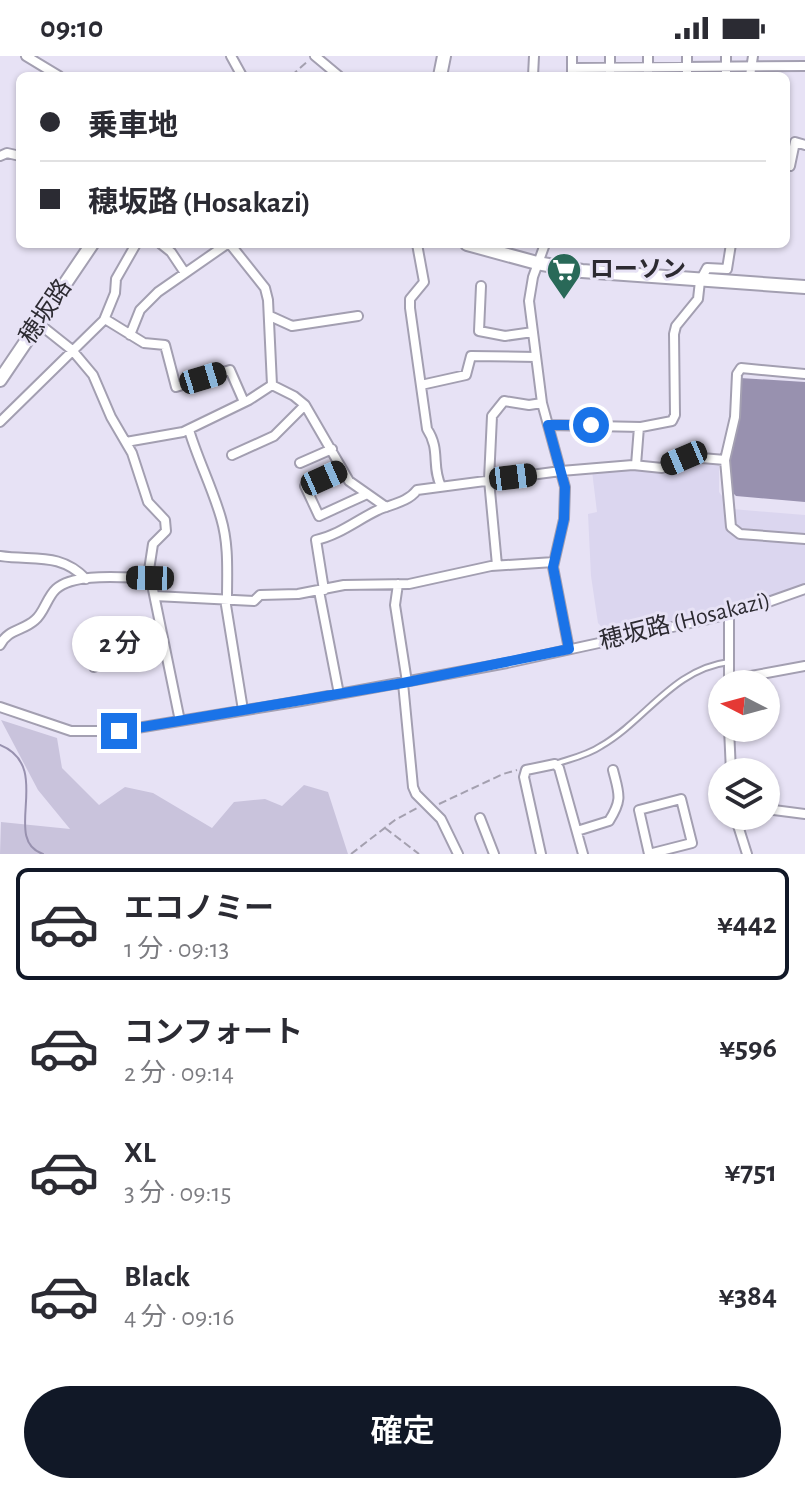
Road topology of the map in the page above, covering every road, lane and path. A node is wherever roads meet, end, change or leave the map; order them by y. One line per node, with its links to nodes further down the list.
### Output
1 (26, 56): 11 (street)
2 (314, 56): 12 (path); 13 (street)
3 (572, 56): 14 (street)
4 (610, 56): 15 (street)
5 (648, 56): 16 (street)
6 (687, 56): 17 (street)
7 (726, 56): 18 (street)
8 (753, 56): 10 (street)
9 (805, 66): 10 (street)
10 (751, 71): 18 (street)
11 (52, 72)
12 (296, 72)
13 (334, 72)
14 (572, 72): 15 (street)
15 (610, 72): 16 (street)
16 (648, 72): 17 (street)
17 (687, 72): 18 (street)
18 (726, 72)
19 (805, 145): 20 (street)
20 (790, 166)
21 (89, 248): 38 (main road, 穂坂路)
22 (134, 248): 37 (street)
23 (166, 248): 31 (street)
24 (223, 248): 31 (street)
25 (232, 248): 35 (street)
26 (418, 248): 46 (street)
27 (482, 248): 30 (main road)
28 (543, 248): 30 (street)
29 (730, 248): 32 (street)
30 (537, 263): 32 (main road); 39 (street)
31 (185, 273): 40 (street)
32 (700, 281): 34 (main road); 52 (street)
33 (481, 286): 39 (street)
34 (805, 287)
35 (270, 316): 36 (street); 45 (street)
36 (358, 316)
37 (105, 319): 40 (street); 41 (street)
38 (38, 323): 41 (street); 44 (main road, 穂坂路)
39 (533, 332): 42 (street)
40 (130, 335): 47 (street)
41 (72, 350): 50 (street); 54 (street)
42 (536, 357): 46 (street); 48 (street)
43 (805, 374): 57 (street)
44 (0, 380)
45 (272, 385): 47 (street); 49 (street)
46 (421, 385): 63 (street)
47 (244, 402): 53 (street)
48 (542, 403): 51 (street); 62 (street)
49 (305, 405): 55 (street); 56 (street)
50 (0, 422)
51 (548, 425): 52 (street); 61 (street)
52 (639, 427): 59 (street)
53 (189, 430): 54 (street); 76 (street)
54 (126, 442): 70 (street)
55 (332, 449): 58 (street); 60 (street)
56 (232, 455)
57 (725, 460): 59 (street); 66 (street)
58 (300, 463)
59 (636, 465): 61 (street)
60 (342, 469): 64 (street); 64 (street)
61 (561, 471): 62 (street); 68 (street)
62 (489, 480): 63 (street); 69 (street)
63 (441, 486): 65 (street)
64 (367, 494): 65 (street)
65 (386, 507): 74 (street)
66 (805, 539)
67 (0, 556): 71 (street)
68 (554, 562): 69 (street); 80 (street)
69 (497, 565): 72 (street)
70 (150, 578): 71 (street); 75 (street)
71 (86, 579): 79 (street)
72 (398, 584): 74 (street); 86 (street)
73 (805, 589): 77 (street, 穂坂路 (Hosakazi))
74 (321, 590): 76 (street); 87 (street)
75 (155, 596): 76 (street); 78 (street)
76 (226, 599): 89 (street)
77 (729, 614): 80 (street, 穂坂路 (Hosakazi)); 81 (street)
78 (160, 627): 83 (street); 90 (street)
79 (0, 645)
80 (569, 649): 86 (street, 穂坂路 (Hosakazi))
81 (729, 662): 84 (street); 91 (lane)
82 (805, 666): 85 (street)
83 (94, 667)
84 (729, 670)
85 (780, 671)
86 (405, 683): 87 (street, 穂坂路 (Hosakazi)); 94 (street)
87 (339, 694): 89 (street, 穂坂路 (Hosakazi))
88 (0, 707): 90 (street, 穂坂路 (Hosakazi))
89 (243, 710): 90 (street, 穂坂路 (Hosakazi))
90 (180, 721)
91 (555, 764): 92 (street); 100 (street)
92 (526, 770): 94 (path); 106 (street)
93 (613, 770): 100 (street)
94 (428, 805): 98 (path); 104 (street)
95 (780, 811): 96 (street)
96 (805, 814)
97 (480, 818): 105 (street)
98 (384, 828): 102 (path); 103 (path)
99 (739, 830): 108 (street)
100 (577, 831): 107 (street)
101 (675, 852): 101 (street)
102 (351, 854)
103 (419, 854)
104 (458, 854)
105 (494, 854)
106 (541, 854)
107 (583, 854)
108 (747, 854)

